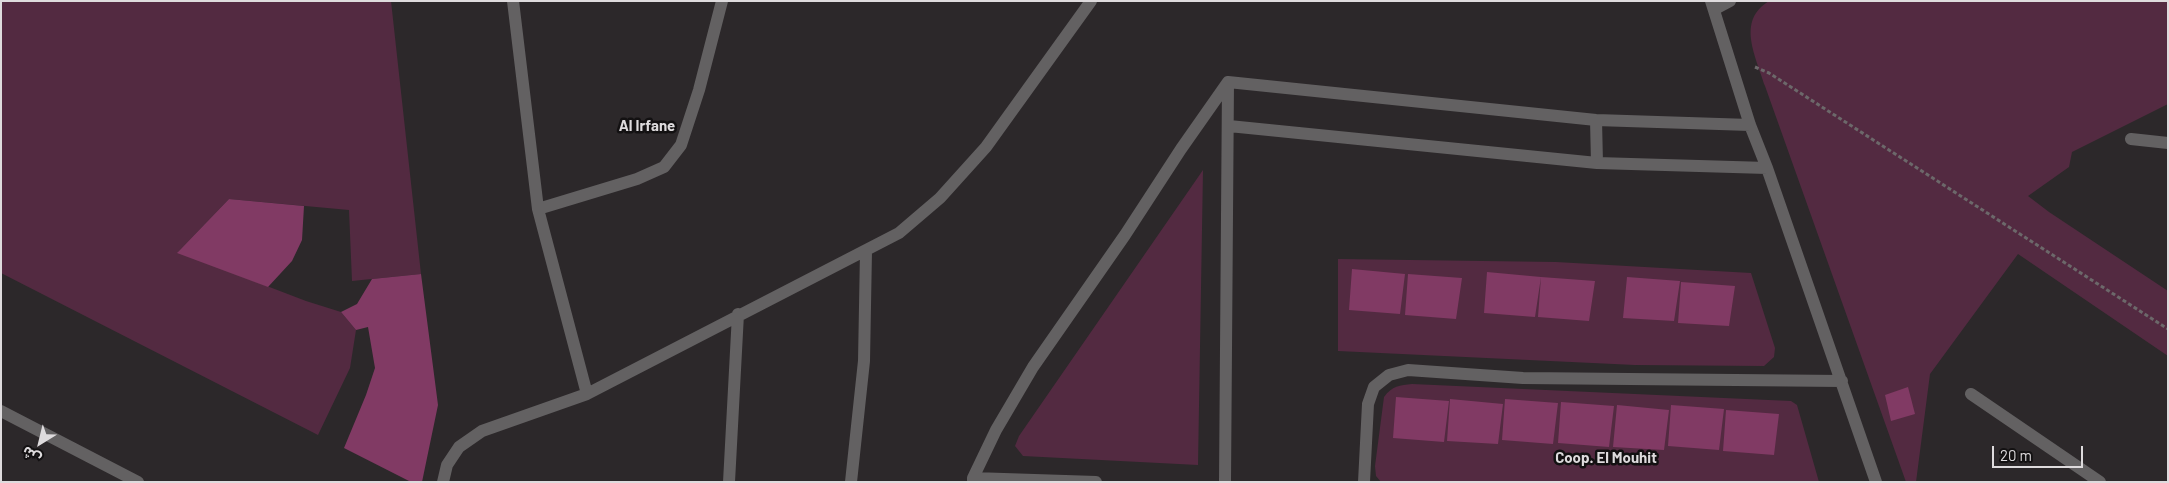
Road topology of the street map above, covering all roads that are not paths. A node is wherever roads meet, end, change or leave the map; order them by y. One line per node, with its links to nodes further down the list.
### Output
1 (513, 1): 14 (street)
2 (722, 1): 14 (street)
3 (1091, 1): 15 (street)
4 (1730, 1): 5 (street)
5 (1713, 5): 8 (street)
6 (1228, 82): 7 (street); 9 (street); 21 (street)
7 (1596, 120): 8 (street); 12 (street)
8 (1750, 125): 13 (street)
9 (1229, 126): 12 (street); 27 (street)
10 (2131, 138): 11 (street)
11 (2168, 143)
12 (1597, 163): 13 (street)
13 (1768, 168): 17 (street)
14 (538, 209): 18 (street)
15 (866, 251): 16 (street); 25 (street)
16 (738, 314): 18 (street); 24 (street)
17 (1842, 381): 28 (street); 29 (street)
18 (587, 394): 23 (street)
19 (1971, 394): 30 (street)
20 (1, 411): 22 (street)
21 (973, 480): 26 (street)
22 (138, 482)
23 (443, 482)
24 (728, 482)
25 (851, 482)
26 (1096, 482)
27 (1224, 482)
28 (1364, 482)
29 (1876, 482)
30 (2100, 482)

